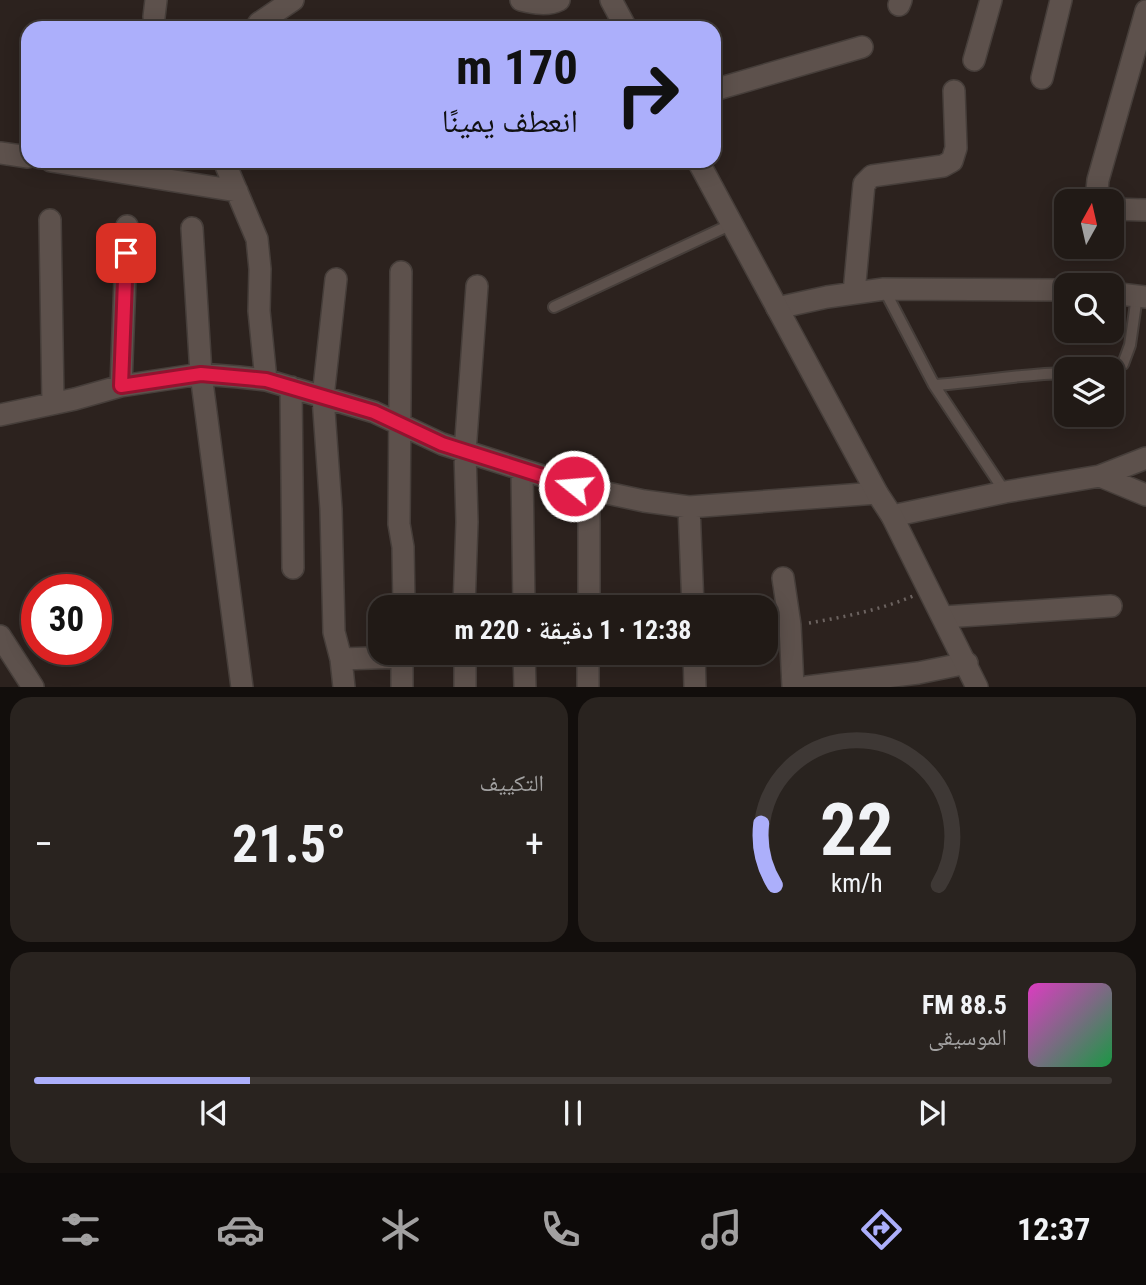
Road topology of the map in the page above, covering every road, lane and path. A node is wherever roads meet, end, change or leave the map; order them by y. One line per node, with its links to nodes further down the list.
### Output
1 (293, 0): 9 (street)
2 (521, 0): 3 (street)
3 (559, 0)
4 (611, 0): 10 (street)
5 (991, 0): 12 (street)
6 (1061, 0): 13 (street)
7 (1137, 0): 8 (street)
8 (1146, 10): 21 (street)
9 (262, 21)
10 (622, 21)
11 (862, 47): 14 (street)
12 (974, 60)
13 (1042, 78)
14 (721, 88)
15 (954, 91): 34 (street)
16 (0, 153): 17 (street)
17 (21, 156)
18 (94, 168): 22 (street)
19 (227, 168): 22 (street)
20 (702, 168): 26 (street)
21 (1097, 189)
22 (237, 191): 42 (street)
23 (1124, 209): 24 (street)
24 (1146, 210)
25 (50, 220): 47 (street)
26 (732, 225): 37 (lane); 38 (street)
27 (127, 226): 44 (street)
28 (192, 228): 41 (street)
29 (401, 272): 49 (street)
30 (335, 279): 46 (street)
31 (477, 286): 50 (street)
32 (884, 289): 33 (street); 34 (street); 43 (lane)
33 (1054, 290)
34 (854, 293): 38 (street)
35 (1124, 294): 36 (street)
36 (1142, 296): 39 (lane)
37 (554, 307)
38 (778, 308): 56 (street)
39 (1124, 361)
40 (1054, 373): 43 (lane)
41 (201, 374): 42 (street); 44 (street); 81 (street)
42 (266, 380): 45 (street)
43 (934, 385): 55 (lane)
44 (121, 386): 47 (street)
45 (291, 387): 46 (street); 60 (street)
46 (323, 397): 49 (street); 73 (street)
47 (52, 403): 48 (street)
48 (0, 415)
49 (400, 424): 50 (street); 63 (street)
50 (465, 452): 52 (street); 64 (street)
51 (1146, 458): 53 (street)
52 (522, 470): 54 (street); 65 (street)
53 (1100, 476): 55 (street); 57 (street)
54 (589, 490): 58 (street); 66 (street)
55 (1005, 492): 59 (street)
56 (877, 493): 58 (street); 59 (street)
57 (1146, 495)
58 (689, 507): 67 (street)
59 (892, 516): 62 (street)
60 (293, 568)
61 (783, 578): 70 (street)
62 (930, 590): 69 (street); 70 (path)
63 (404, 595)
64 (464, 595)
65 (524, 595)
66 (589, 595)
67 (693, 595)
68 (1111, 606): 69 (street)
69 (944, 617): 74 (street)
70 (790, 625): 88 (street)
71 (0, 636): 80 (street)
72 (368, 657): 73 (street)
73 (341, 659): 82 (street)
74 (967, 663): 89 (street); 90 (street)
75 (402, 665): 83 (street)
76 (465, 665): 84 (street)
77 (524, 665): 85 (street)
78 (589, 665): 86 (street)
79 (694, 665): 87 (street)
80 (33, 687)
81 (242, 687)
82 (344, 687)
83 (402, 687)
84 (465, 687)
85 (525, 687)
86 (588, 687)
87 (695, 687)
88 (793, 687)
89 (807, 687)
90 (977, 687)

